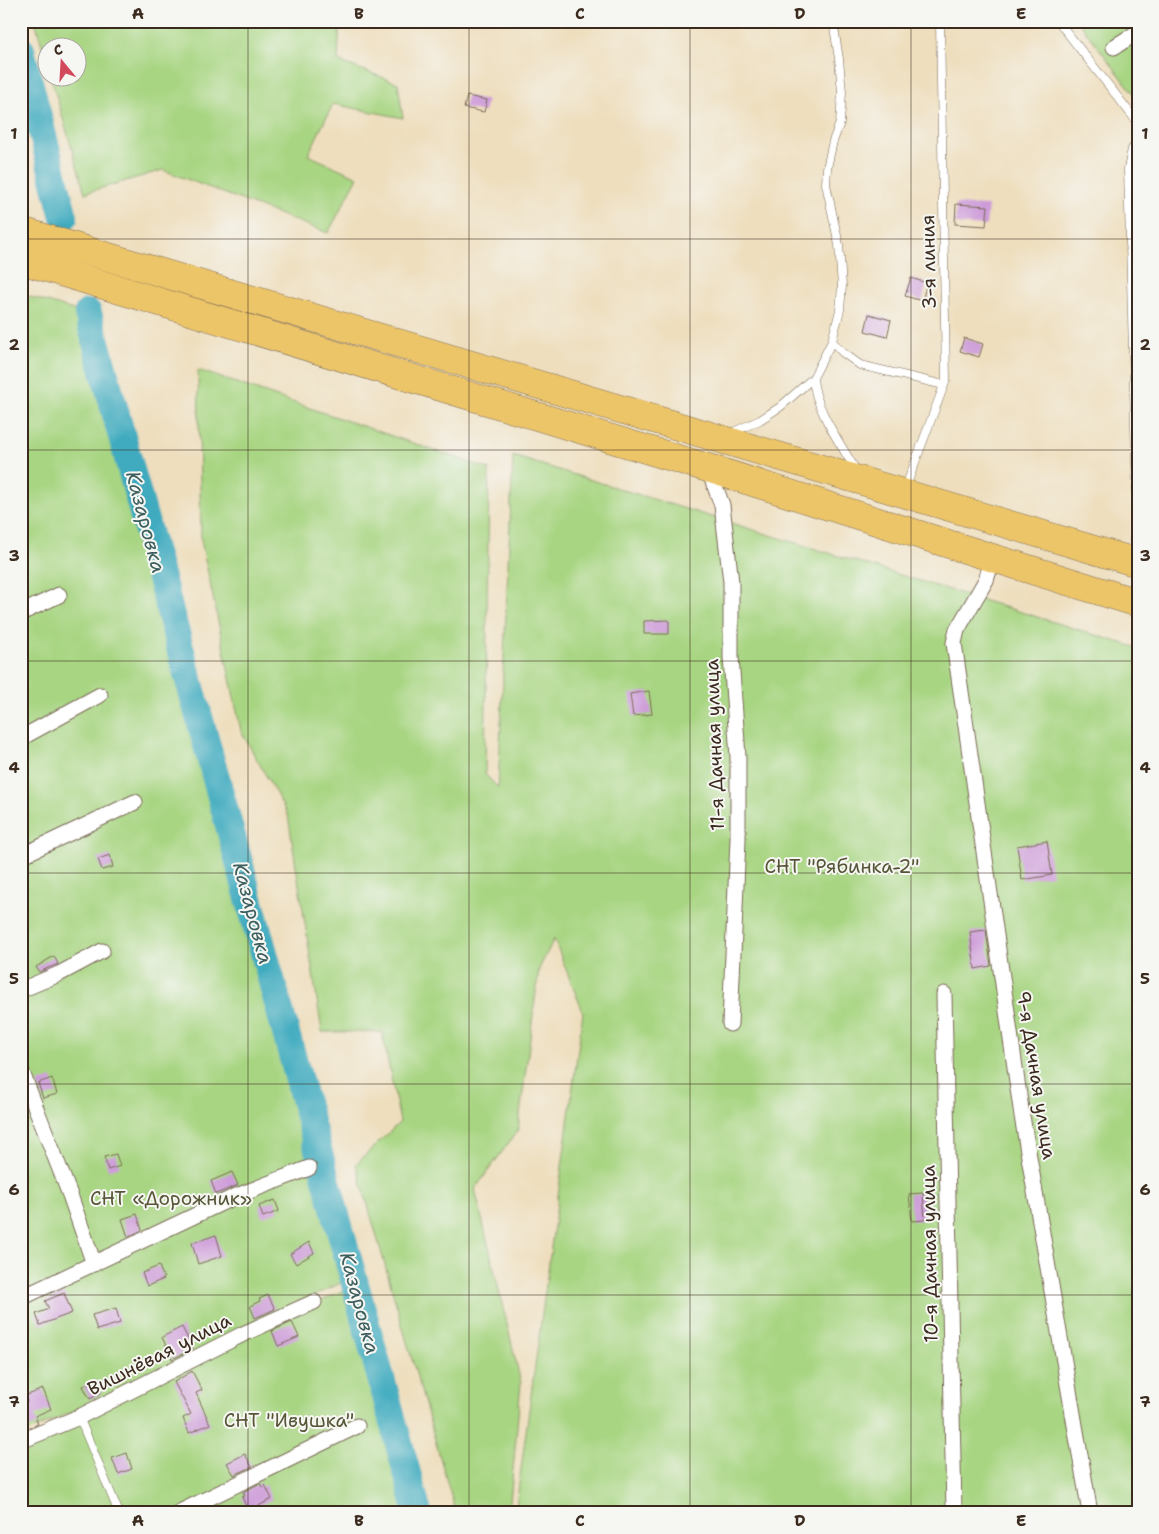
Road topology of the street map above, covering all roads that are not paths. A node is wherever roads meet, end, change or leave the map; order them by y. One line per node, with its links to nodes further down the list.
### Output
1 (833, 21): 10 (lane)
2 (940, 21): 12 (lane, 3-я линия)
3 (1058, 21): 6 (lane)
4 (1138, 32): 5 (street)
5 (1114, 47)
6 (1138, 123)
7 (1138, 142): 18 (lane)
8 (21, 231): 13 (highway)
9 (21, 260): 14 (highway)
10 (832, 341): 11 (lane); 12 (lane)
11 (813, 378): 13 (lane); 15 (lane)
12 (944, 386): 16 (lane, 3-я линия)
13 (718, 439): 15 (highway)
14 (708, 468): 17 (highway); 29 (street, 11-я Дачная улица)
15 (863, 482): 16 (highway)
16 (903, 493): 18 (highway)
17 (993, 558): 20 (highway); 41 (street, 9-я Дачная улица)
18 (1135, 562)
19 (59, 595): 21 (street)
20 (1138, 603)
21 (21, 613)
22 (100, 695): 23 (street)
23 (21, 738)
24 (135, 802): 25 (street)
25 (21, 856)
26 (102, 951): 27 (street)
27 (21, 990)
28 (944, 994): 40 (street, 10-я Дачная улица)
29 (730, 1024)
30 (21, 1070): 32 (street)
31 (309, 1168): 32 (street)
32 (94, 1264): 33 (street)
33 (21, 1298)
34 (314, 1302): 35 (street, Вишнёвая улица)
35 (80, 1416): 37 (street, Вишнёвая улица); 38 (lane)
36 (357, 1426): 39 (street)
37 (21, 1441)
38 (119, 1513)
39 (178, 1513)
40 (954, 1513)
41 (1090, 1513)

